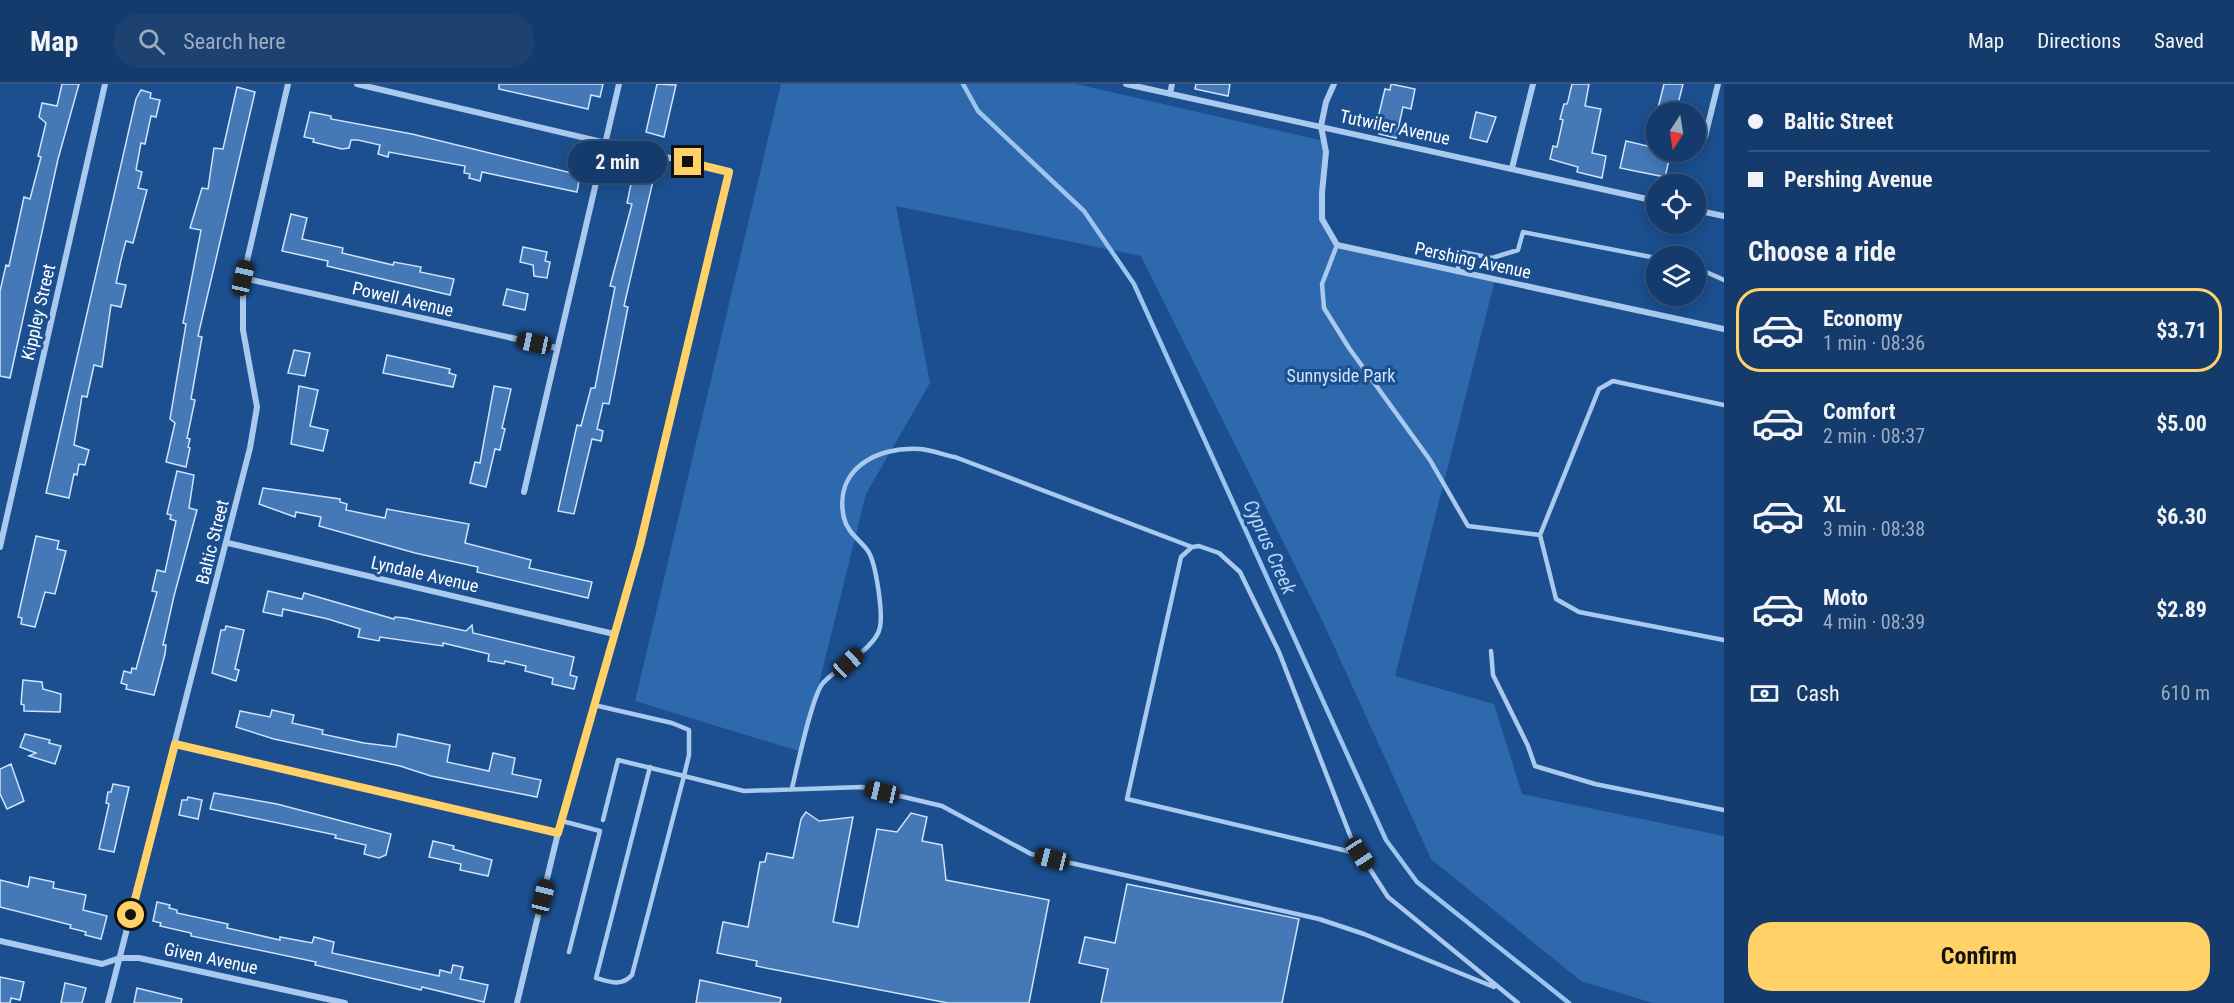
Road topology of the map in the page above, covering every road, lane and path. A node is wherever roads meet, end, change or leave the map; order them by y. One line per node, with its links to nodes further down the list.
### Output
1 (105, 84): 30 (street, Kippley Street)
2 (288, 84): 22 (street, Baltic Street)
3 (357, 84): 13 (street)
4 (619, 84): 13 (street)
5 (1126, 84): 10 (street, Tutwiler Avenue)
6 (1172, 84): 10 (street)
7 (1334, 84): 11 (street)
8 (1533, 84): 14 (street)
9 (1718, 84): 12 (street)
10 (1170, 94): 11 (street, Tutwiler Avenue)
11 (1321, 126): 14 (street, Tutwiler Avenue); 18 (street)
12 (1706, 132)
13 (606, 141): 25 (street); 32 (street)
14 (1512, 168): 15 (street, Tutwiler Avenue)
15 (1646, 199)
16 (1706, 212): 17 (street)
17 (1724, 216)
18 (1337, 245): 20 (street, Pershing Avenue); 28 (lane)
19 (1646, 256): 20 (lane)
20 (1457, 272): 24 (street, Pershing Avenue)
21 (1706, 272): 23 (lane)
22 (243, 278): 25 (street, Powell Avenue); 29 (street, Baltic Street)
23 (1724, 280)
24 (1724, 329)
25 (557, 348): 27 (street)
26 (1724, 405): 28 (lane)
27 (524, 492)
28 (1540, 535): 33 (lane)
29 (228, 543): 32 (street, Lyndale Avenue); 36 (street, Baltic Street)
30 (0, 546)
31 (1192, 547): 39 (lane); 44 (lane); 44 (lane)
32 (614, 634): 35 (street)
33 (1724, 640)
34 (1491, 651): 40 (lane)
35 (594, 705): 38 (lane); 42 (street)
36 (175, 744): 43 (street); 47 (street, Baltic Street)
37 (650, 767): 38 (lane); 38 (lane); 41 (lane)
38 (684, 776): 39 (lane)
39 (792, 788): 48 (lane)
40 (1724, 810)
41 (603, 820)
42 (562, 821): 43 (street); 46 (lane)
43 (558, 833): 51 (street)
44 (1360, 854): 48 (lane)
45 (0, 941): 47 (street, Given Avenue)
46 (569, 952)
47 (120, 958): 49 (street, Baltic Street); 50 (street, Given Avenue)
48 (1500, 989): 52 (lane)
49 (108, 1003)
50 (345, 1003)
51 (517, 1003)
52 (1518, 1003)

